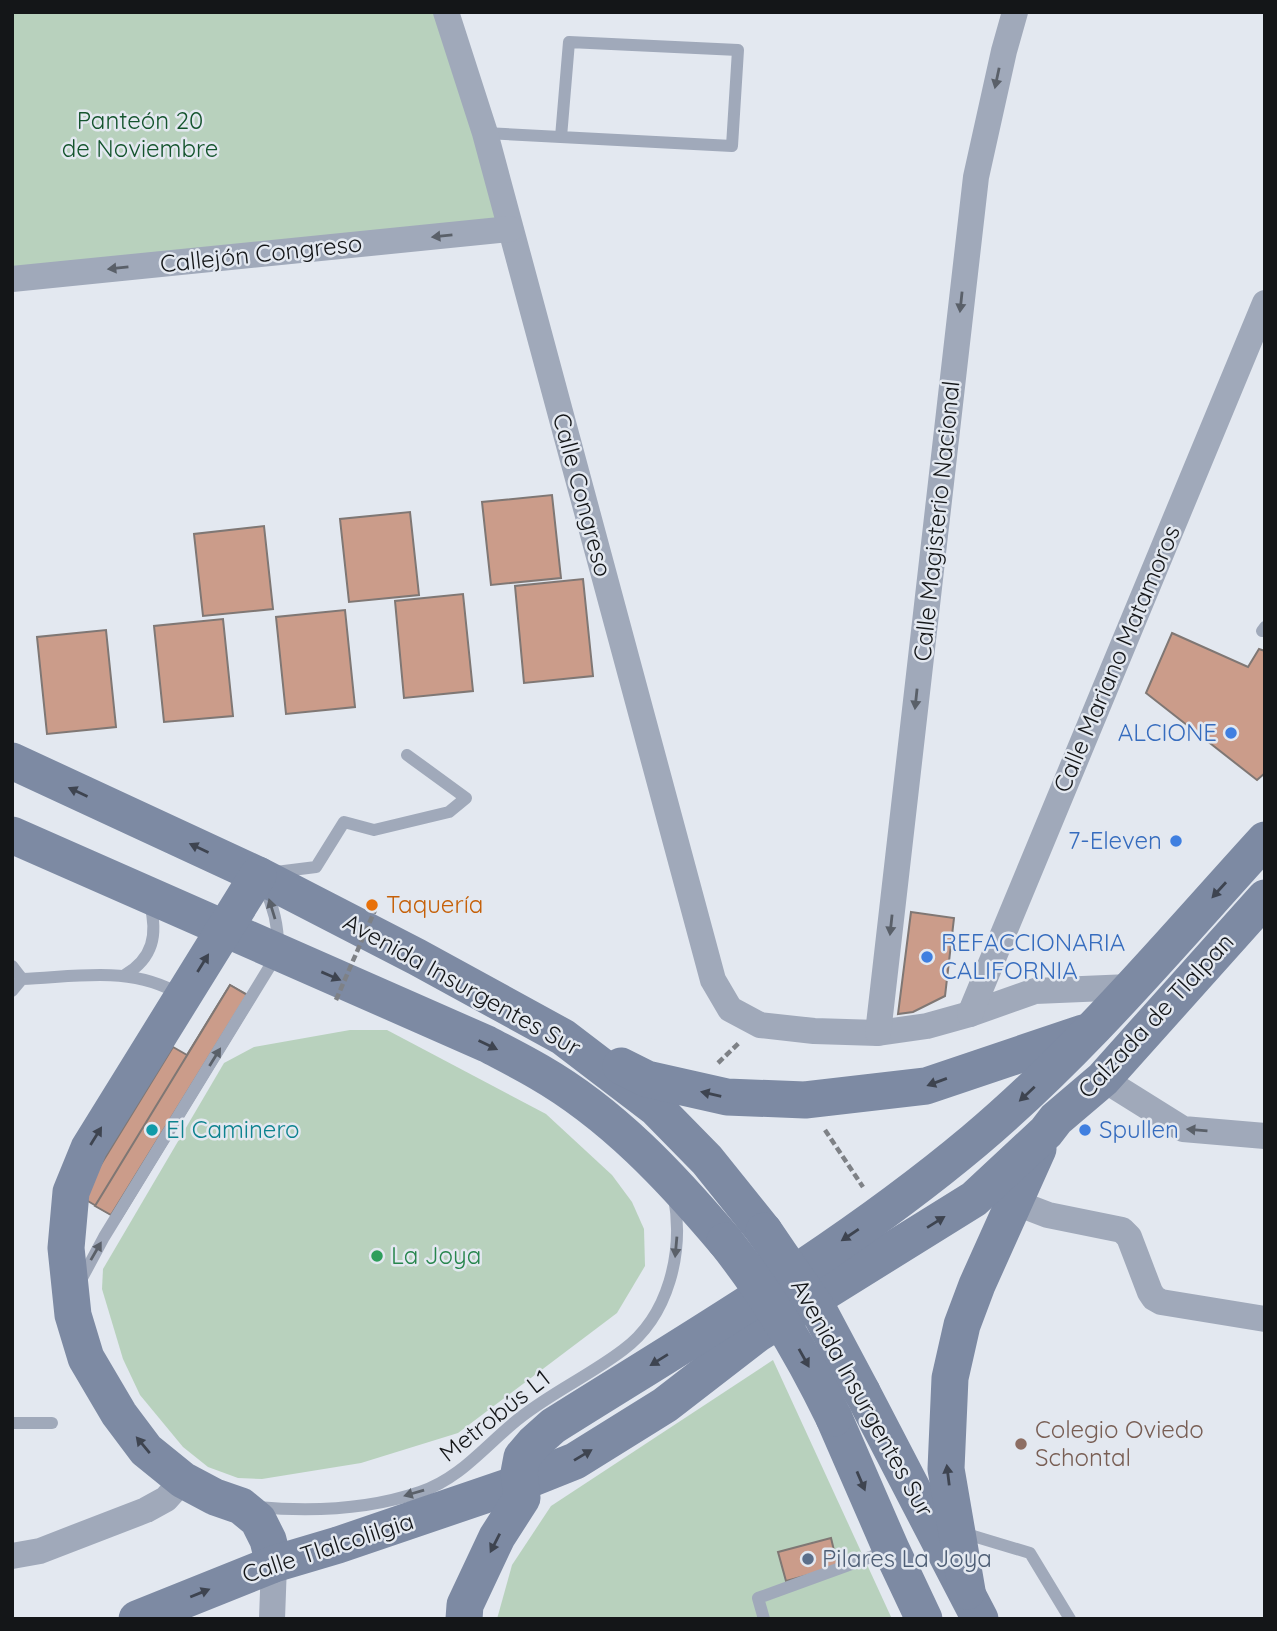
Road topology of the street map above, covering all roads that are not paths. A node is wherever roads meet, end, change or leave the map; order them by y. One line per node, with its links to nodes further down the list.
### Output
1 (446, 12): 3 (street, Calle Congreso)
2 (1015, 12): 25 (street, Calle Magisterio Nacional, one-way to 25)
3 (485, 132): 4 (lane); 5 (street, Calle Congreso)
4 (561, 137): 4 (lane)
5 (510, 229): 6 (street, Callejón Congreso, one-way to 6); 25 (street, Calle Congreso)
6 (12, 279)
7 (1265, 303): 23 (street, Calle Mariano Matamoros)
8 (407, 755): 12 (lane)
9 (12, 761): 12 (main road, Avenida Insurgentes Sur, one-way to 9)
10 (12, 835): 13 (main road, Avenida Insurgentes Sur)
11 (1265, 840): 20 (main road, Calzada de Tlalpan, one-way to 20)
12 (257, 875): 15 (main road); 16 (lane, one-way to 12); 26 (main road, Avenida Insurgentes Sur)
13 (147, 894): 15 (main road, Avenida Insurgentes Sur); 18 (lane)
14 (1265, 898): 27 (main road, Calzada de Tlalpan)
15 (224, 930): 16 (main road, Avenida Insurgentes Sur); 22 (main road, one-way to 15)
16 (278, 953): 30 (main road, Avenida Insurgentes Sur, one-way to 30); 32 (lane, one-way to 16)
17 (12, 967): 19 (lane)
18 (132, 973): 19 (lane); 22 (lane)
19 (22, 979): 21 (lane)
20 (1130, 987): 23 (street); 24 (main road, Calzada de Tlalpan)
21 (12, 991)
22 (182, 996): 32 (main road, one-way to 22)
23 (970, 1014): 25 (street)
24 (1094, 1029): 26 (main road, one-way to 26); 37 (main road, Calzada de Tlalpan, one-way to 37)
25 (878, 1033)
26 (563, 1037): 43 (main road, Avenida Insurgentes Sur, bridge)
27 (1103, 1079): 28 (main road, Calzada de Tlalpan); 29 (street, one-way to 27)
28 (1046, 1132): 31 (main road); 37 (main road, Calzada de Tlalpan, one-way to 28)
29 (1265, 1136)
30 (671, 1180): 38 (lane, Metrobús L1, one-way to 38); 40 (main road, Avenida Insurgentes Sur, one-way to 40, bridge)
31 (1014, 1202): 33 (street); 39 (main road, one-way to 31)
32 (73, 1315): 36 (main road, one-way to 32)
33 (1265, 1319)
34 (12, 1423): 35 (lane)
35 (52, 1423)
36 (183, 1480): 38 (main road); 41 (street)
37 (520, 1483): 42 (main road, Calle Tlalcolilgia); 46 (main road, Calzada de Tlalpan, one-way to 46)
38 (241, 1506): 42 (main road)
39 (957, 1531): 43 (main road); 49 (lane)
40 (891, 1549): 47 (lane); 48 (main road, Avenida Insurgentes Sur)
41 (12, 1556)
42 (274, 1563): 44 (main road, Calle Tlalcolilgia, one-way to 42); 45 (street)
43 (973, 1605)
44 (137, 1619)
45 (272, 1619)
46 (464, 1619)
47 (764, 1619)
48 (924, 1619)
49 (1070, 1619)

